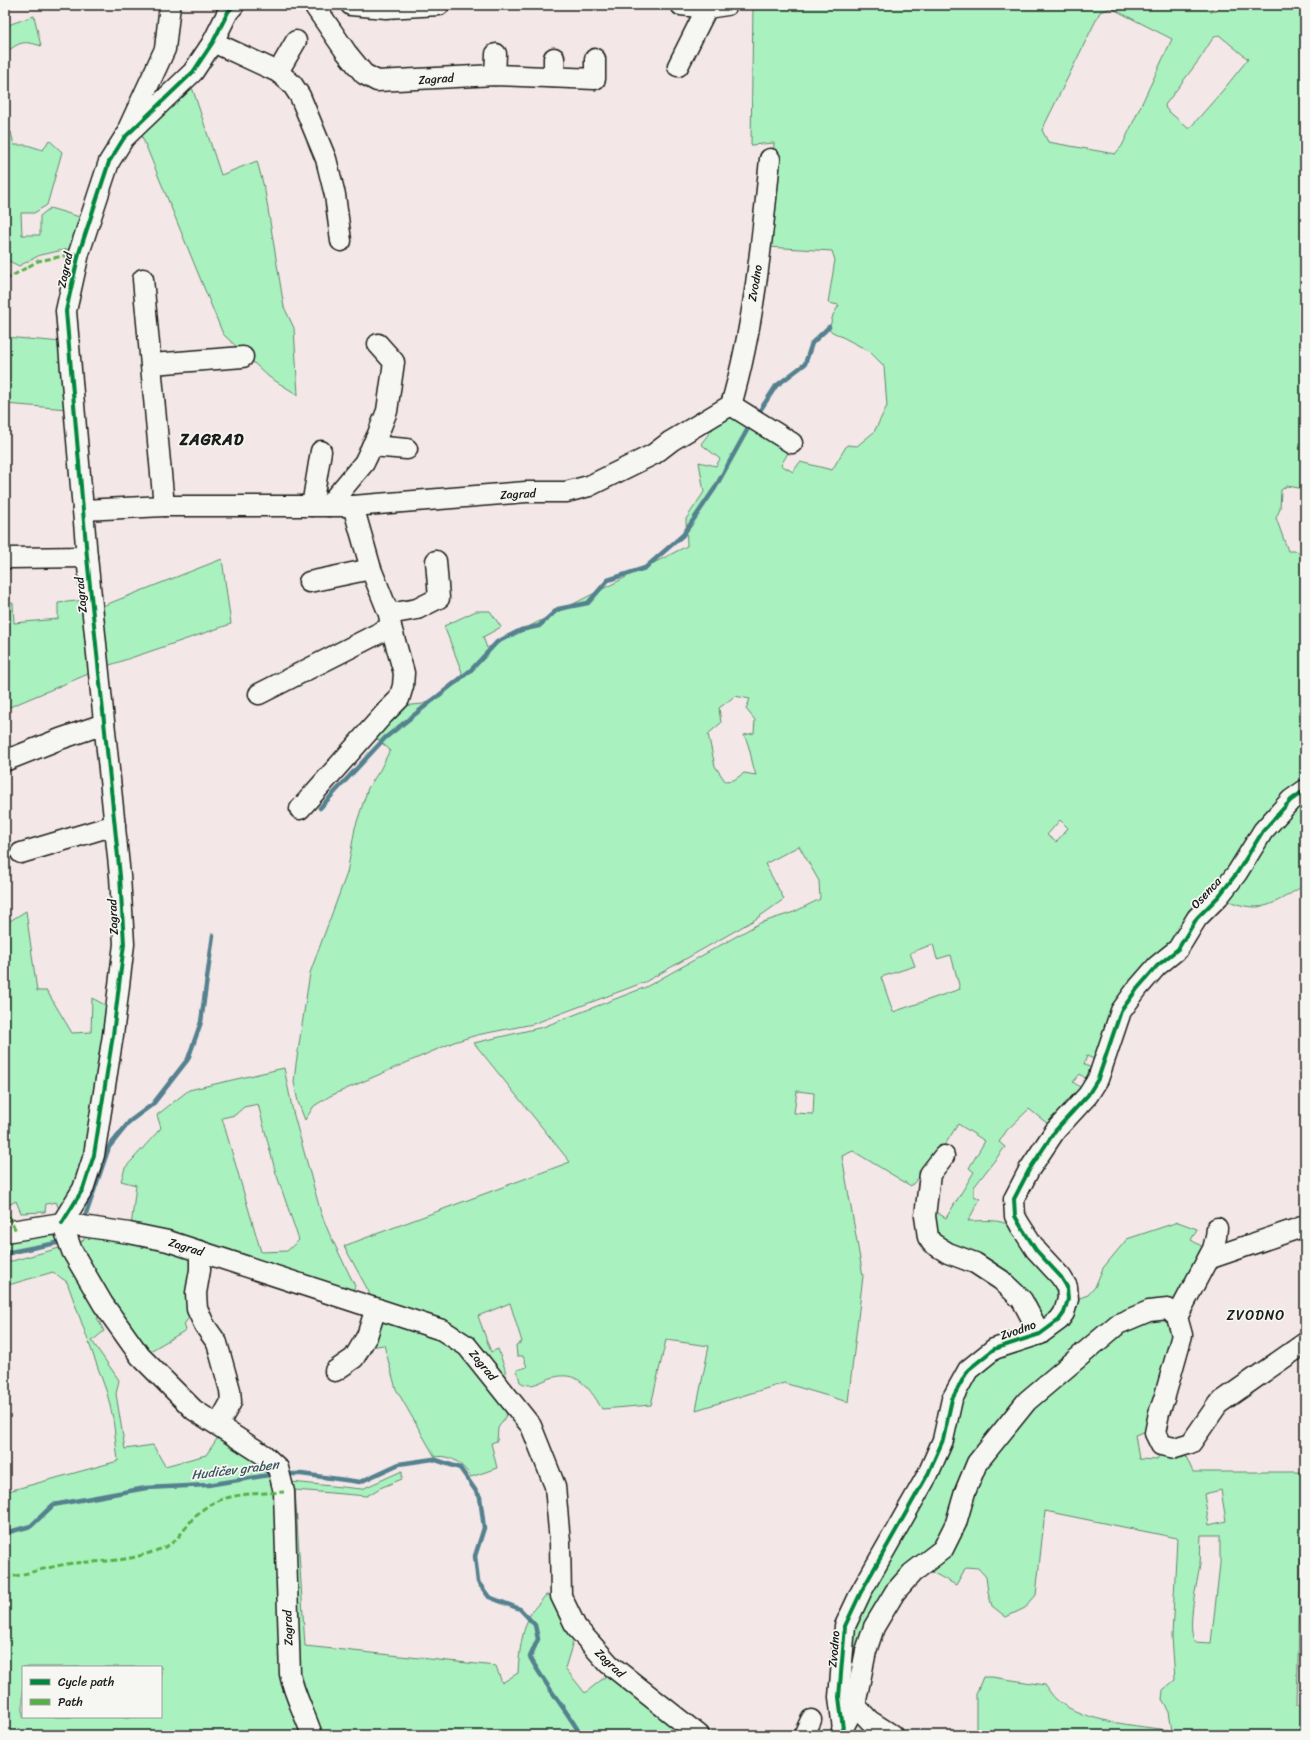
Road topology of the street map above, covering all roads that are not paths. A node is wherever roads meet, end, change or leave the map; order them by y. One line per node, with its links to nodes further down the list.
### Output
1 (170, 5): 16 (street)
2 (234, 5): 10 (street, Zagrad)
3 (314, 5): 15 (street, Zagrad)
4 (351, 5): 5 (street)
5 (439, 5)
6 (681, 5): 8 (street)
7 (727, 5): 8 (street)
8 (707, 8): 13 (street)
9 (296, 41): 14 (street)
10 (213, 42): 14 (street); 16 (street, Zagrad)
11 (496, 54): 15 (street)
12 (595, 59): 15 (street, Zagrad)
13 (678, 66)
14 (278, 72): 18 (street)
15 (495, 75)
16 (124, 138): 31 (street, Zagrad)
17 (770, 159): 23 (street, Zvodno)
18 (342, 241)
19 (144, 279): 22 (street)
20 (378, 344): 25 (street)
21 (243, 357): 22 (street)
22 (152, 364): 28 (street)
23 (731, 405): 24 (street); 30 (street, Zagrad)
24 (792, 443)
25 (372, 446): 26 (street); 29 (street)
26 (407, 449)
27 (321, 452): 29 (street)
28 (164, 506): 29 (street, Zagrad); 31 (street, Zagrad)
29 (320, 506): 30 (street, Zagrad)
30 (353, 506): 35 (street)
31 (83, 510): 32 (street, Zagrad)
32 (87, 557): 33 (street); 39 (street, Zagrad)
33 (10, 558)
34 (436, 561): 37 (street)
35 (371, 569): 36 (street); 37 (street)
36 (309, 582)
37 (390, 620): 38 (street); 42 (street)
38 (259, 694)
39 (104, 724): 40 (street); 43 (street, Zagrad)
40 (7, 760)
41 (1305, 790): 45 (street, Osenca)
42 (300, 809)
43 (115, 825): 44 (street); 47 (street, Zagrad)
44 (21, 853)
45 (1113, 1033): 55 (street, Zvodno)
46 (944, 1156): 55 (street)
47 (62, 1223): 50 (street, Zagrad); 51 (street, Zagrad); 58 (street, Zagrad)
48 (1305, 1226): 52 (street)
49 (1217, 1228): 52 (street)
50 (5, 1232)
51 (200, 1251): 53 (street, Zagrad); 58 (street)
52 (1208, 1259): 54 (street)
53 (376, 1308): 57 (street); 62 (street, Zagrad)
54 (1177, 1317): 56 (street); 59 (street, Zvodno)
55 (1040, 1334): 60 (street, Zvodno)
56 (1305, 1343)
57 (335, 1371)
58 (218, 1425): 61 (street, Zagrad)
59 (855, 1705): 60 (street, Zvodno); 63 (street)
60 (841, 1732)
61 (312, 1735)
62 (698, 1735)
63 (892, 1735)

